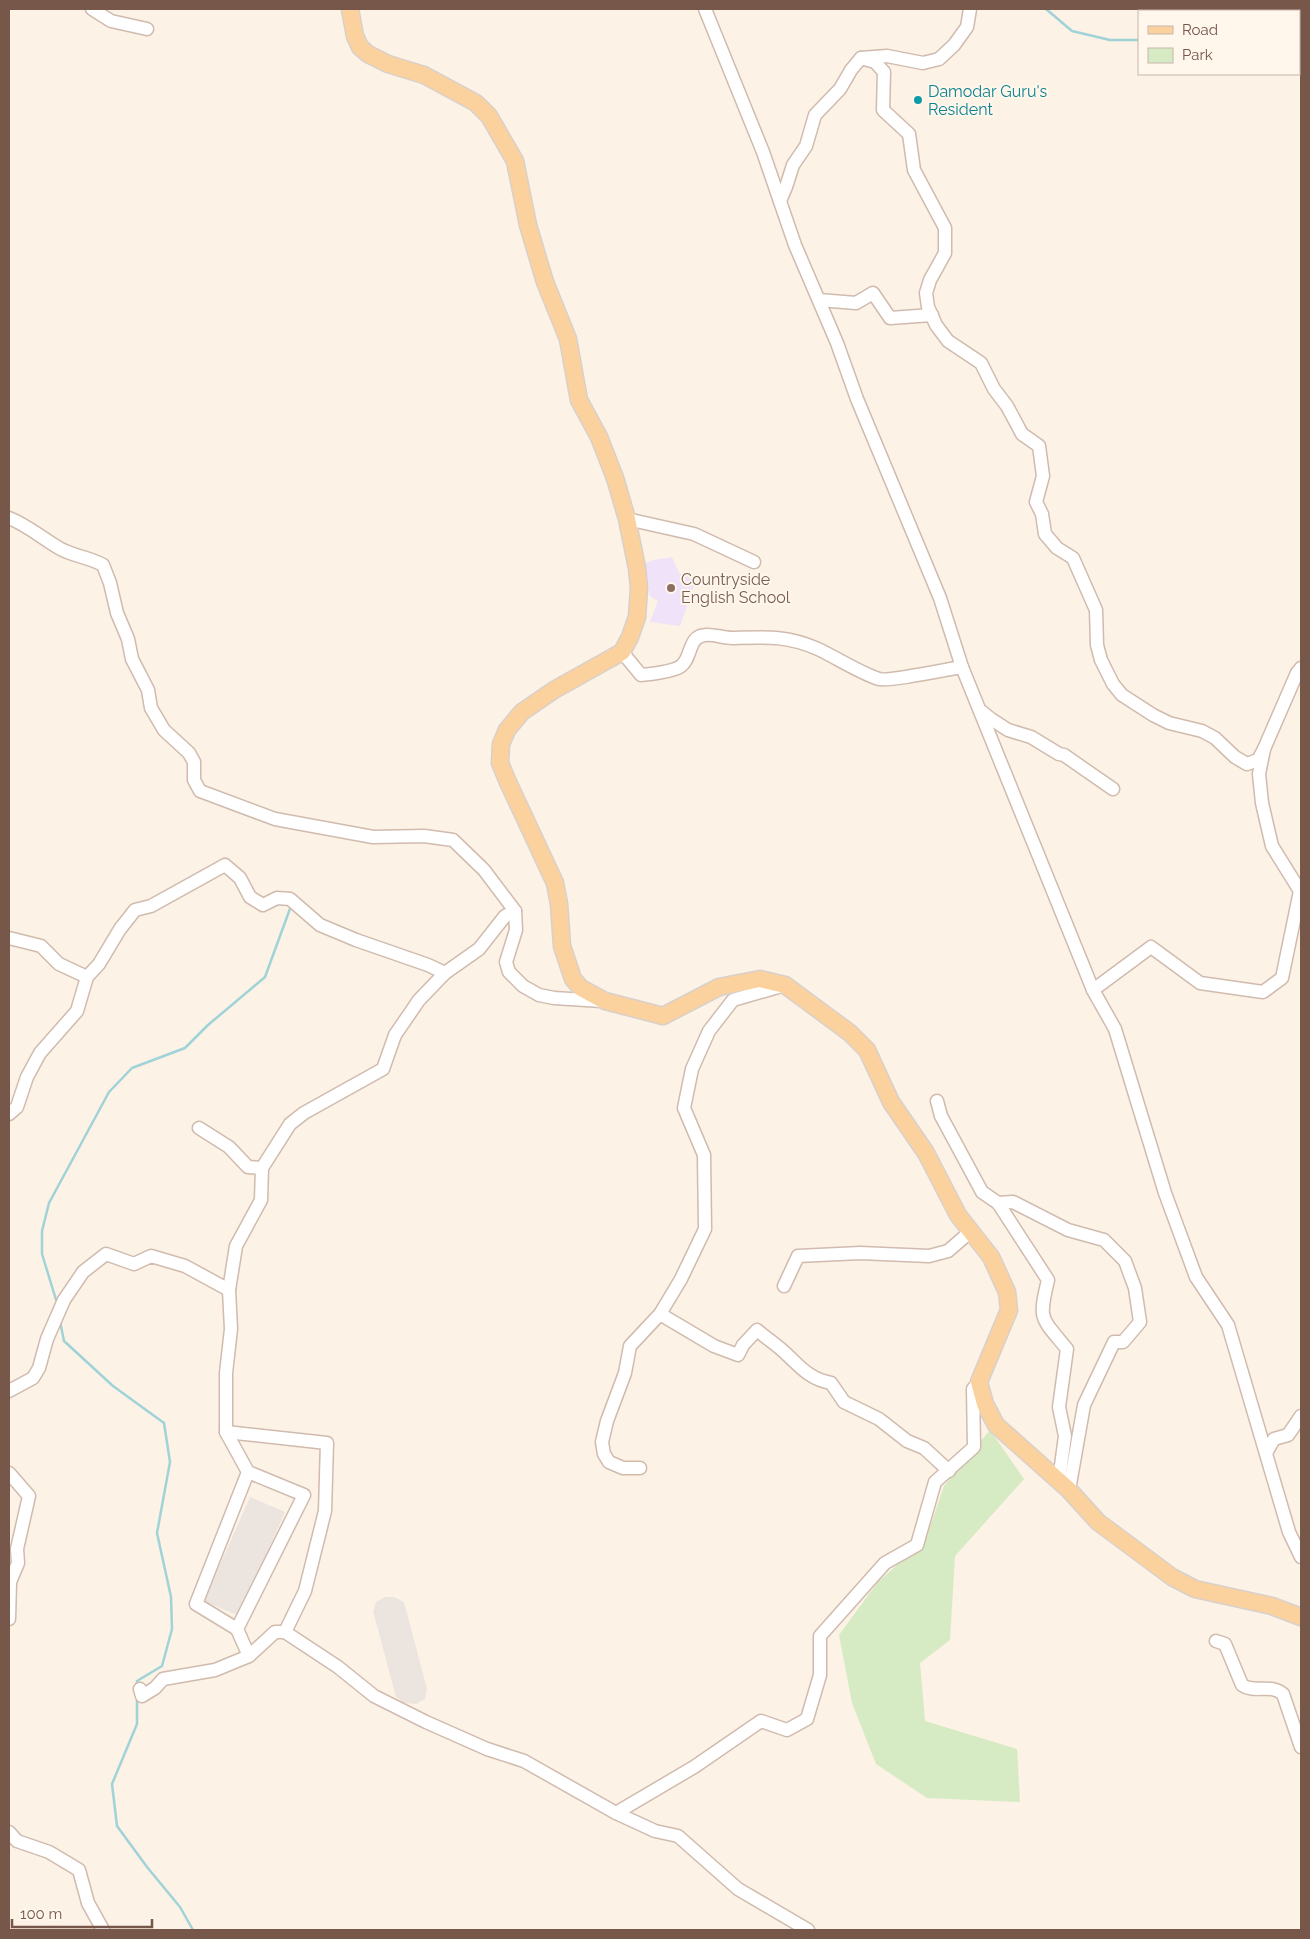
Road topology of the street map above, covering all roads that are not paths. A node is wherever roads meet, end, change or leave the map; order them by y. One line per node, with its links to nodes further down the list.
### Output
1 (92, 9): 5 (street)
2 (350, 9): 11 (main road)
3 (705, 9): 7 (street)
4 (970, 9): 6 (street)
5 (147, 29)
6 (861, 58): 7 (street); 9 (street)
7 (780, 200): 8 (street)
8 (819, 300): 9 (street); 14 (street)
9 (932, 315): 17 (street)
10 (9, 518): 19 (street)
11 (627, 519): 12 (street); 13 (main road)
12 (754, 562)
13 (622, 652): 14 (street); 25 (main road)
14 (962, 667): 16 (street)
15 (1301, 668): 17 (street)
16 (979, 709): 18 (street); 24 (street)
17 (1264, 749): 24 (street)
18 (1113, 789)
19 (515, 911): 21 (street); 25 (street)
20 (9, 938): 22 (street)
21 (444, 973): 22 (street); 29 (street)
22 (87, 977): 27 (street)
23 (785, 984): 25 (main road); 31 (main road); 34 (street)
24 (1093, 990): 39 (street)
25 (605, 1002)
26 (938, 1101): 30 (street)
27 (9, 1114)
28 (199, 1128): 29 (street)
29 (262, 1168): 33 (street)
30 (998, 1203): 44 (street); 44 (street)
31 (970, 1232): 32 (street); 35 (main road)
32 (784, 1286)
33 (229, 1290): 36 (street); 38 (street)
34 (660, 1314): 40 (street); 41 (street)
35 (979, 1382): 41 (street); 44 (main road)
36 (9, 1391)
37 (1301, 1416): 39 (street)
38 (226, 1432): 42 (street); 49 (street)
39 (1266, 1453): 45 (street)
40 (640, 1468)
41 (949, 1471): 54 (street)
42 (248, 1472): 48 (street); 48 (street)
43 (9, 1473): 47 (street)
44 (1064, 1485): 46 (main road)
45 (1301, 1557)
46 (1301, 1617)
47 (9, 1619)
48 (237, 1629): 51 (street)
49 (285, 1632): 51 (street); 54 (street)
50 (1216, 1641): 53 (street)
51 (249, 1656): 52 (street)
52 (140, 1689)
53 (1301, 1747)
54 (616, 1814): 57 (street)
55 (9, 1832): 56 (street)
56 (103, 1930)
57 (808, 1930)

